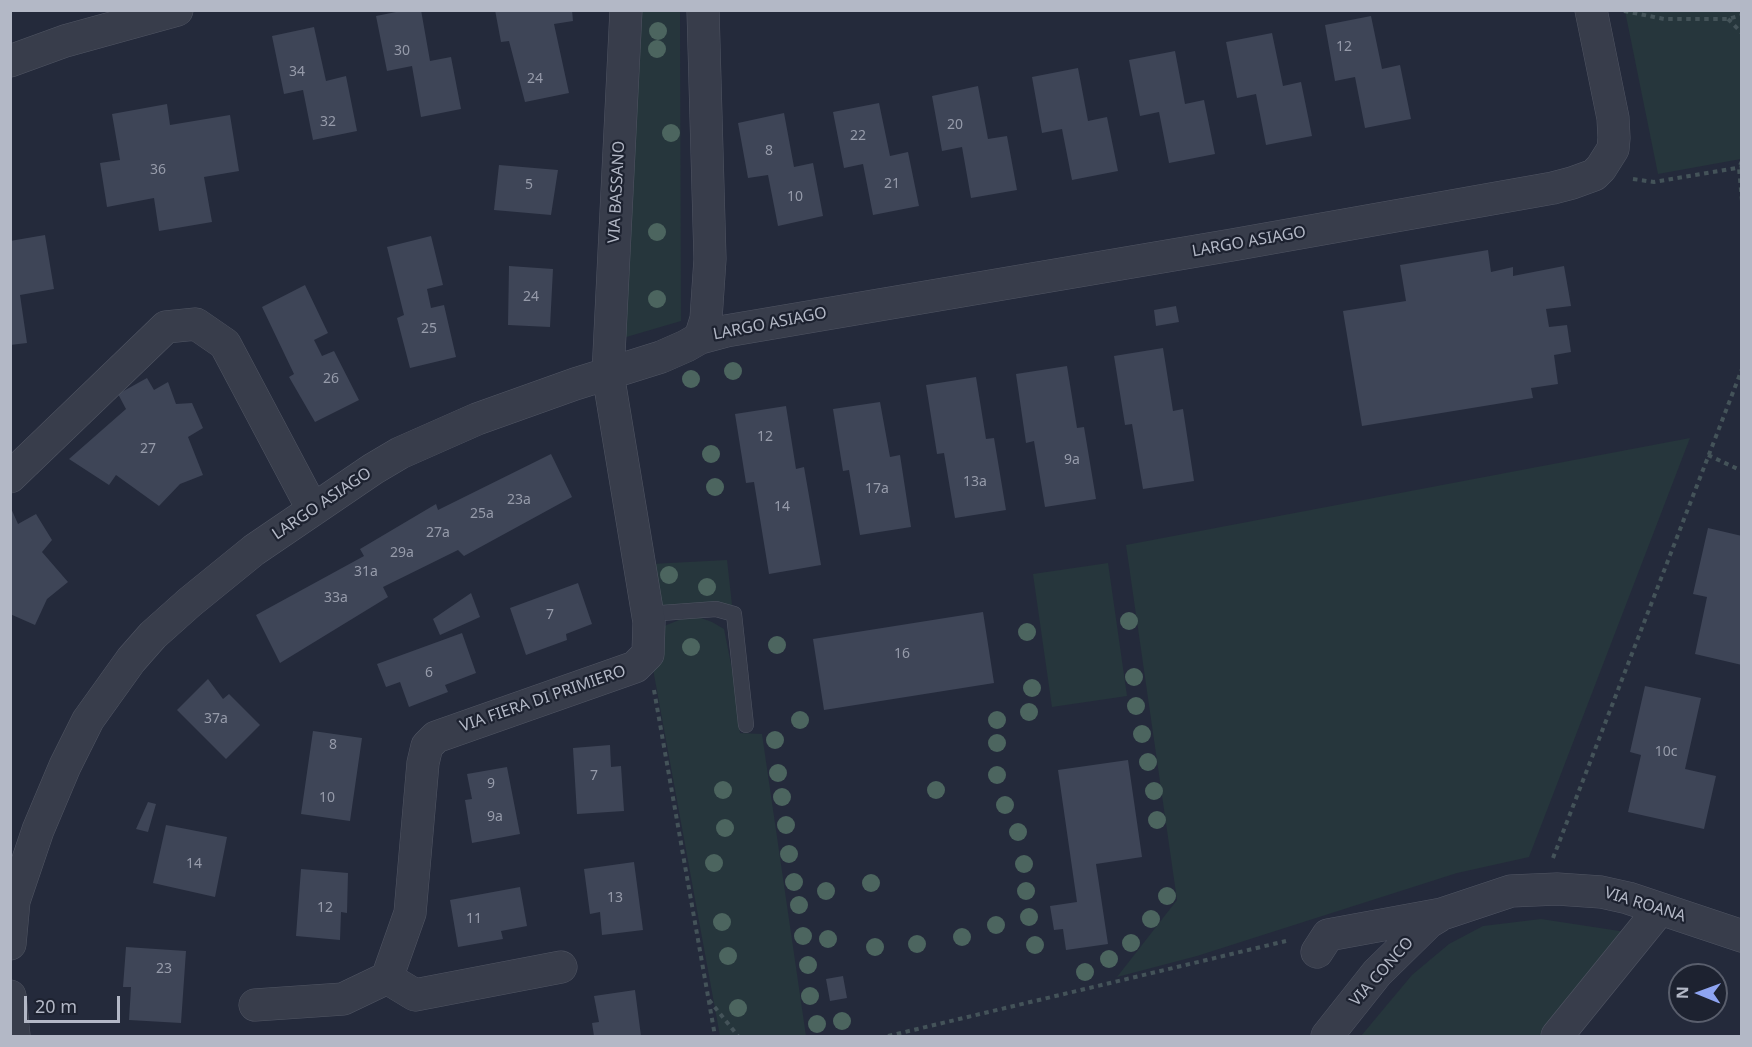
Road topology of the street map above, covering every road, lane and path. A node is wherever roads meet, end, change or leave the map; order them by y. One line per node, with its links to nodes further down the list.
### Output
1 (177, 10): 9 (street)
2 (626, 10): 16 (street, VIA BASSANO)
3 (704, 10): 14 (street)
4 (1591, 10): 14 (street, LARGO ASIAGO)
5 (1623, 10): 7 (path)
6 (1742, 15): 7 (path)
7 (1728, 19): 8 (path)
8 (1742, 33)
9 (10, 61)
10 (1742, 161): 11 (path)
11 (1740, 167): 12 (path); 13 (path)
12 (1647, 181)
13 (1742, 201)
14 (700, 338): 16 (street, LARGO ASIAGO)
15 (1742, 369): 17 (path)
16 (608, 375): 20 (street, LARGO ASIAGO); 21 (street)
17 (1708, 455): 18 (path); 24 (path)
18 (1742, 471)
19 (10, 477): 20 (street)
20 (313, 510): 28 (street, LARGO ASIAGO)
21 (648, 614): 22 (street); 23 (lane)
22 (648, 654): 31 (street, VIA FIERA DI PRIMIERO); 33 (path)
23 (746, 724)
24 (1551, 862)
25 (1660, 909): 26 (street, VIA ROANA); 27 (street, VIA ROANA); 40 (street)
26 (1442, 914): 29 (street); 39 (street, VIA CONCO)
27 (1742, 936)
28 (10, 944)
29 (1303, 946): 38 (path)
30 (561, 966): 31 (street)
31 (387, 978): 34 (street)
32 (10, 996): 35 (street)
33 (707, 998): 36 (path); 37 (path)
34 (255, 1005)
35 (14, 1036)
36 (715, 1036)
37 (738, 1036)
38 (888, 1036)
39 (1327, 1036)
40 (1557, 1036)

